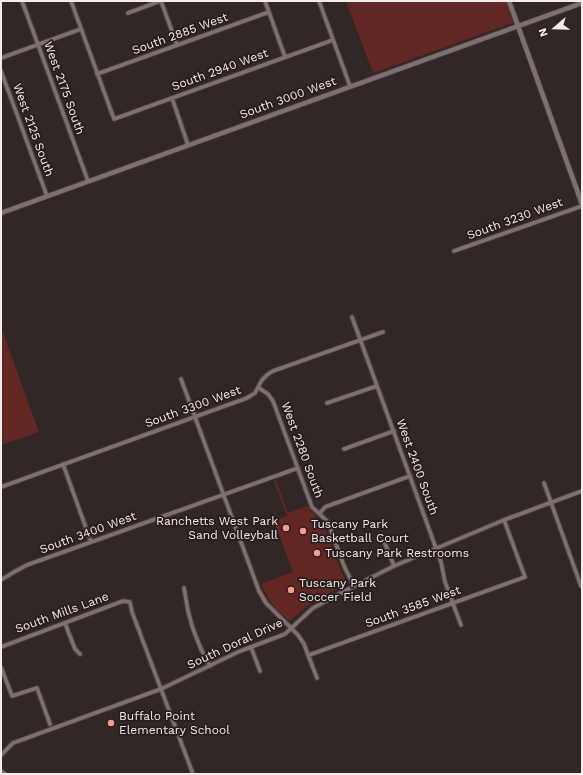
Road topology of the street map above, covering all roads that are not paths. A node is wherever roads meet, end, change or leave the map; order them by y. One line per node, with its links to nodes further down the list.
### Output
1 (22, 1): 13 (street, West 2175 South)
2 (71, 1): 11 (street)
3 (160, 1): 9 (street); 14 (street)
4 (265, 1): 8 (street)
5 (319, 1): 12 (street)
6 (509, 1): 10 (street)
7 (582, 3): 10 (street, South 3000 West)
8 (269, 12): 14 (street, South 2885 West); 15 (street)
9 (128, 13)
10 (518, 26): 19 (street, South 3000 West); 24 (street)
11 (81, 29): 13 (street); 18 (street)
12 (333, 40): 15 (street, South 2940 West); 19 (street)
13 (38, 45): 16 (street); 22 (street, West 2175 South)
14 (177, 45): 18 (street, South 2885 West)
15 (285, 57): 20 (street, South 2940 West)
16 (1, 58)
17 (1, 71): 23 (street, West 2125 South)
18 (98, 74): 20 (street, South 2940 West)
19 (350, 86): 21 (street, South 3000 West)
20 (172, 98): 21 (street)
21 (188, 145): 22 (street, South 3000 West)
22 (88, 181): 23 (street, South 3000 West)
23 (47, 196): 25 (street, South 3000 West)
24 (582, 205): 26 (street, South 3230 West)
25 (1, 213)
26 (454, 251)
27 (352, 317): 29 (street, West 2400 South)
28 (383, 332): 29 (street, South 3300 West)
29 (360, 340): 31 (street, West 2400 South); 32 (street, South 3300 West)
30 (181, 379): 34 (street)
31 (377, 386): 33 (street); 35 (street, West 2400 South)
32 (259, 388): 34 (street, South 3300 West); 38 (street, West 2280 South)
33 (327, 404)
34 (195, 417): 37 (street, South 3300 West); 43 (street)
35 (394, 431): 36 (street); 39 (street, West 2400 South)
36 (344, 449)
37 (63, 464): 41 (street, South 3300 West); 48 (street)
38 (298, 468): 43 (street, South 3400 West); 45 (street, West 2280 South)
39 (410, 476): 45 (street); 49 (street, West 2400 South)
40 (544, 483): 44 (street)
41 (1, 486)
42 (582, 491): 44 (street, South Doral Drive)
43 (224, 495): 48 (street, South 3400 West); 58 (street)
44 (551, 502): 46 (street, South Doral Drive); 53 (street)
45 (320, 513): 52 (street, West 2280 South)
46 (504, 520): 49 (street, South Doral Drive); 55 (street, South 3585 West)
47 (382, 536): 50 (street)
48 (91, 542): 51 (street, South 3400 West)
49 (436, 549): 50 (street, South Doral Drive); 55 (street, West 2400 South)
50 (394, 566): 52 (street, South Doral Drive)
51 (1, 580)
52 (354, 586): 58 (street, South Doral Drive)
53 (580, 586)
54 (184, 588): 63 (street)
55 (453, 603): 57 (street, West 2400 South); 62 (street, South 3585 West)
56 (65, 623): 59 (street, South Mills Lane); 61 (street); 67 (street, South Mills Lane)
57 (461, 625)
58 (291, 629): 60 (street, South Doral Drive); 62 (street)
59 (1, 647)
60 (251, 647): 63 (street, South Doral Drive); 65 (street)
61 (80, 654)
62 (309, 655): 66 (street)
63 (210, 666): 67 (street, South Doral Drive)
64 (1, 667): 68 (street)
65 (260, 671)
66 (318, 678)
67 (161, 689): 69 (street, South Doral Drive); 72 (street)
68 (50, 724)
69 (1, 755)
70 (1, 771): 71 (street)
71 (5, 774)
72 (193, 774)

